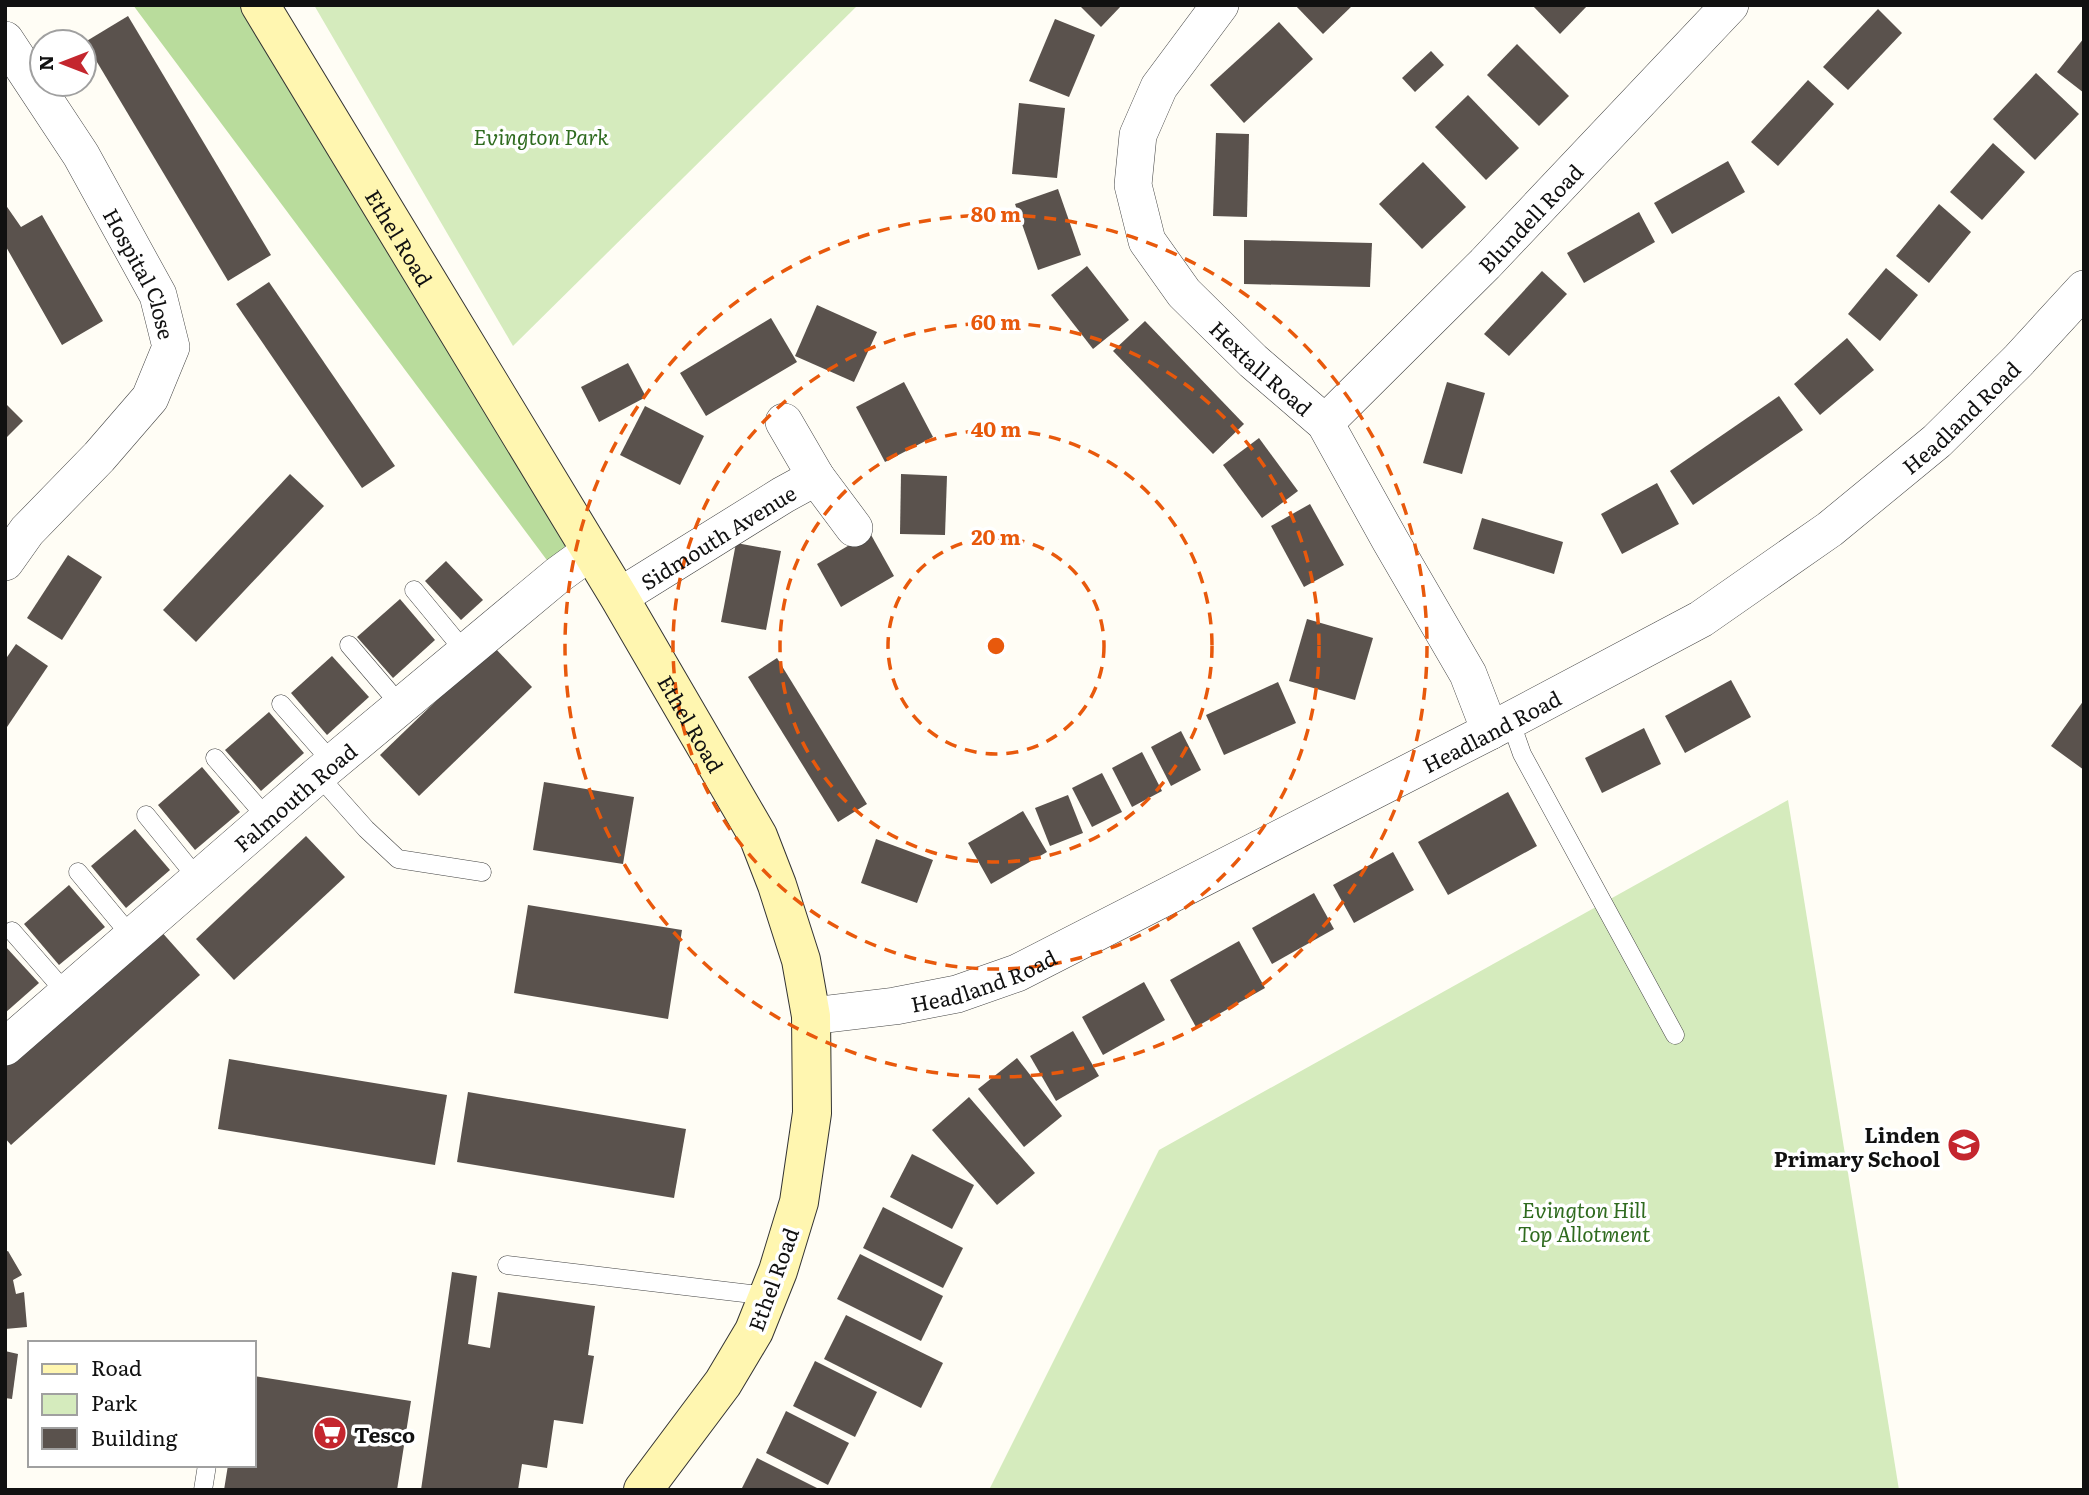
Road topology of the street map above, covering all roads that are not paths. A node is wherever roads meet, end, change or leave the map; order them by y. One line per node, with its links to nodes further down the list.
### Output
1 (260, 5): 10 (street, Ethel Road)
2 (1220, 5): 7 (street, Hextall Road)
3 (1730, 5): 7 (street, Blundell Road)
4 (5, 40): 11 (street, Hospital Close)
5 (2084, 289): 18 (street, Headland Road)
6 (784, 422): 8 (street, Sidmouth Avenue)
7 (1325, 423): 18 (street, Hextall Road)
8 (816, 477): 9 (street, Sidmouth Avenue); 13 (street, Sidmouth Avenue)
9 (854, 528)
10 (591, 551): 13 (street, Ethel Road); 15 (street, Falmouth Road)
11 (5, 562)
12 (414, 590): 15 (lane)
13 (619, 597): 29 (street, Ethel Road)
14 (349, 645): 17 (lane)
15 (466, 653): 17 (street, Falmouth Road)
16 (281, 704): 20 (lane)
17 (402, 707): 20 (street, Falmouth Road)
18 (1500, 725): 29 (street, Headland Road); 30 (lane)
19 (215, 758): 22 (lane)
20 (326, 769): 22 (street, Falmouth Road); 24 (lane)
21 (146, 815): 25 (lane)
22 (268, 819): 25 (street, Falmouth Road)
23 (78, 872): 27 (lane)
24 (482, 872)
25 (198, 879): 27 (street, Falmouth Road)
26 (12, 931): 28 (lane)
27 (132, 937): 28 (street, Falmouth Road)
28 (67, 994): 31 (street, Falmouth Road)
29 (811, 1016): 33 (street, Ethel Road)
30 (1675, 1035)
31 (5, 1047)
32 (507, 1265): 33 (lane)
33 (768, 1296): 36 (street, Ethel Road)
34 (207, 1467): 35 (lane)
35 (203, 1490)
36 (643, 1490)

